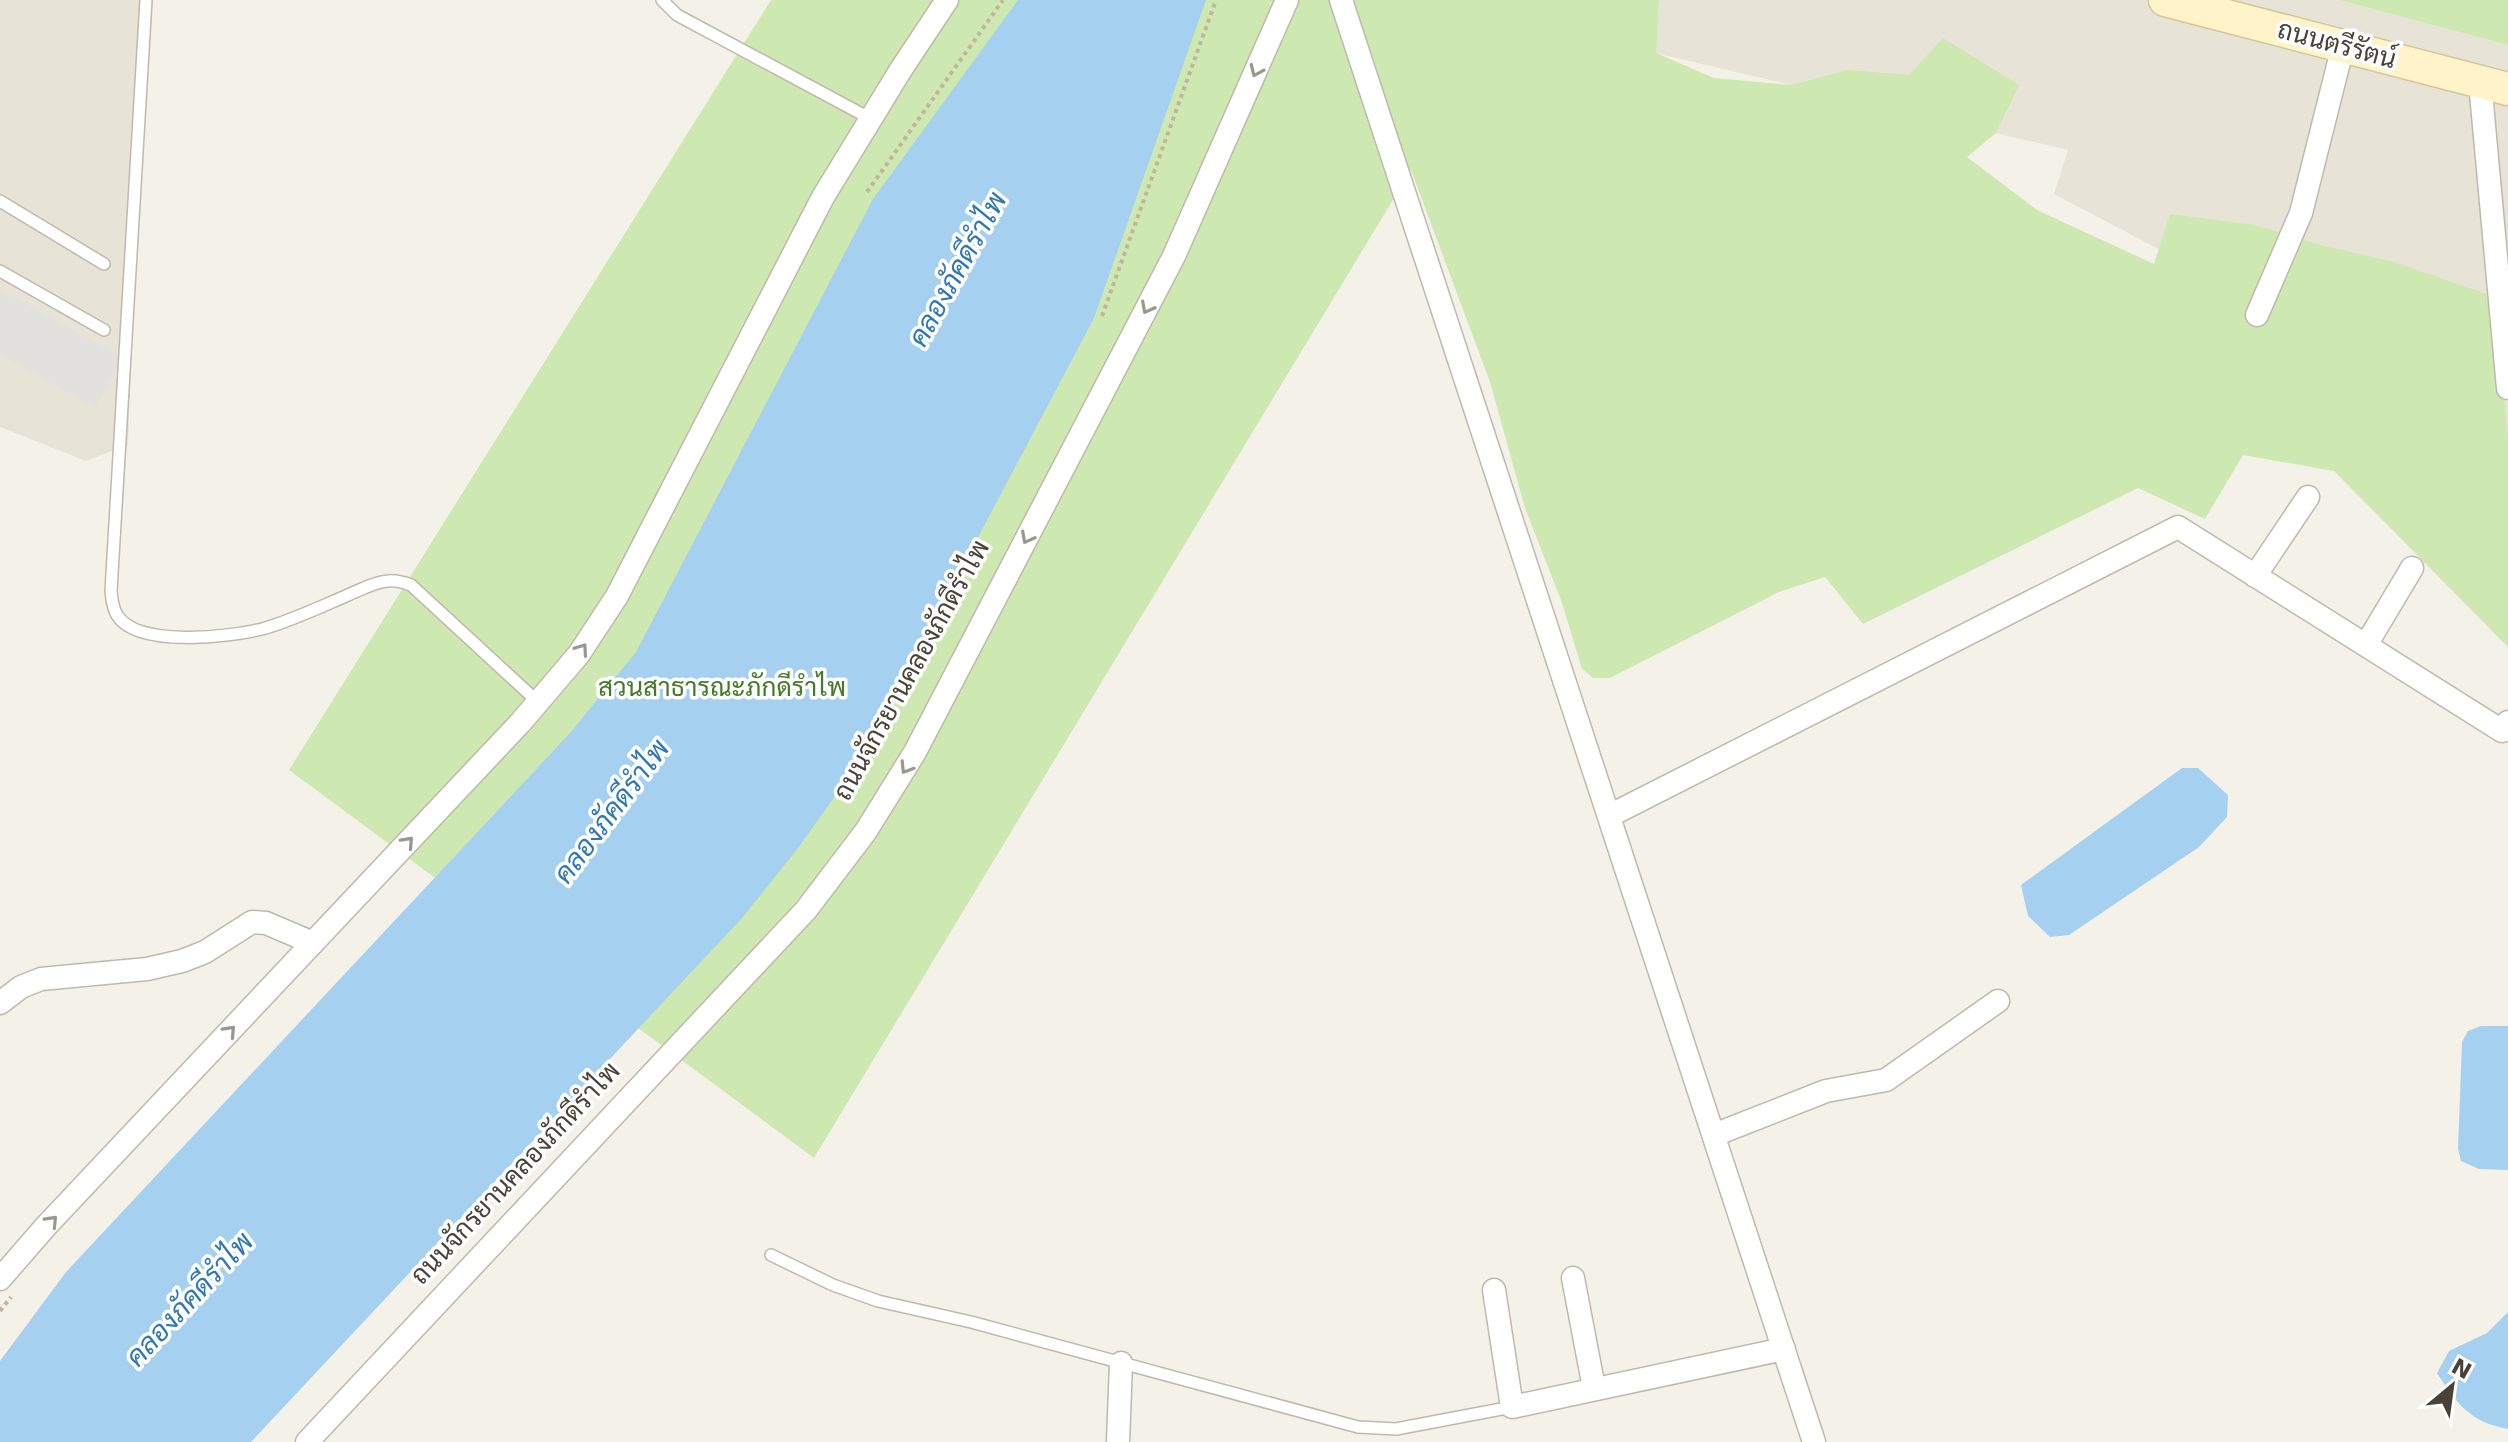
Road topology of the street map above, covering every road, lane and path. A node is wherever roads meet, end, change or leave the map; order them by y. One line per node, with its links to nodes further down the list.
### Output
1 (146, 0): 24 (lane)
2 (662, 0): 11 (lane)
3 (947, 0): 11 (street)
4 (1003, 0): 12 (path)
5 (1216, 0): 17 (path)
6 (1287, 0): 39 (street, one-way to 39)
7 (1341, 0): 26 (street)
8 (2165, 0): 9 (main road, ถนนตรีรัตน์)
9 (2343, 46): 10 (main road, ถนนตรีรัตน์); 16 (street)
10 (2494, 85): 19 (street)
11 (871, 119): 24 (street, one-way to 11)
12 (867, 192)
13 (0, 201): 14 (lane)
14 (104, 264)
15 (0, 271): 18 (lane)
16 (2257, 315)
17 (1102, 316)
18 (104, 330)
19 (2508, 388)
20 (2308, 497): 22 (street)
21 (2412, 568): 23 (street)
22 (2255, 576): 23 (street); 26 (street)
23 (2366, 645): 25 (street)
24 (538, 702): 27 (street, one-way to 24)
25 (2508, 722)
26 (1609, 816): 30 (street)
27 (313, 943): 29 (street); 33 (street, one-way to 27)
28 (1998, 1001): 30 (street)
29 (0, 1003)
30 (1714, 1135): 35 (street)
31 (771, 1255): 36 (lane)
32 (1573, 1278): 37 (street)
33 (0, 1279)
34 (1494, 1290): 38 (street)
35 (1784, 1349): 37 (street); 41 (street)
36 (1121, 1363): 38 (lane); 40 (street)
37 (1594, 1388): 38 (street)
38 (1512, 1407)
39 (307, 1442)
40 (1118, 1442)
41 (1814, 1442)

